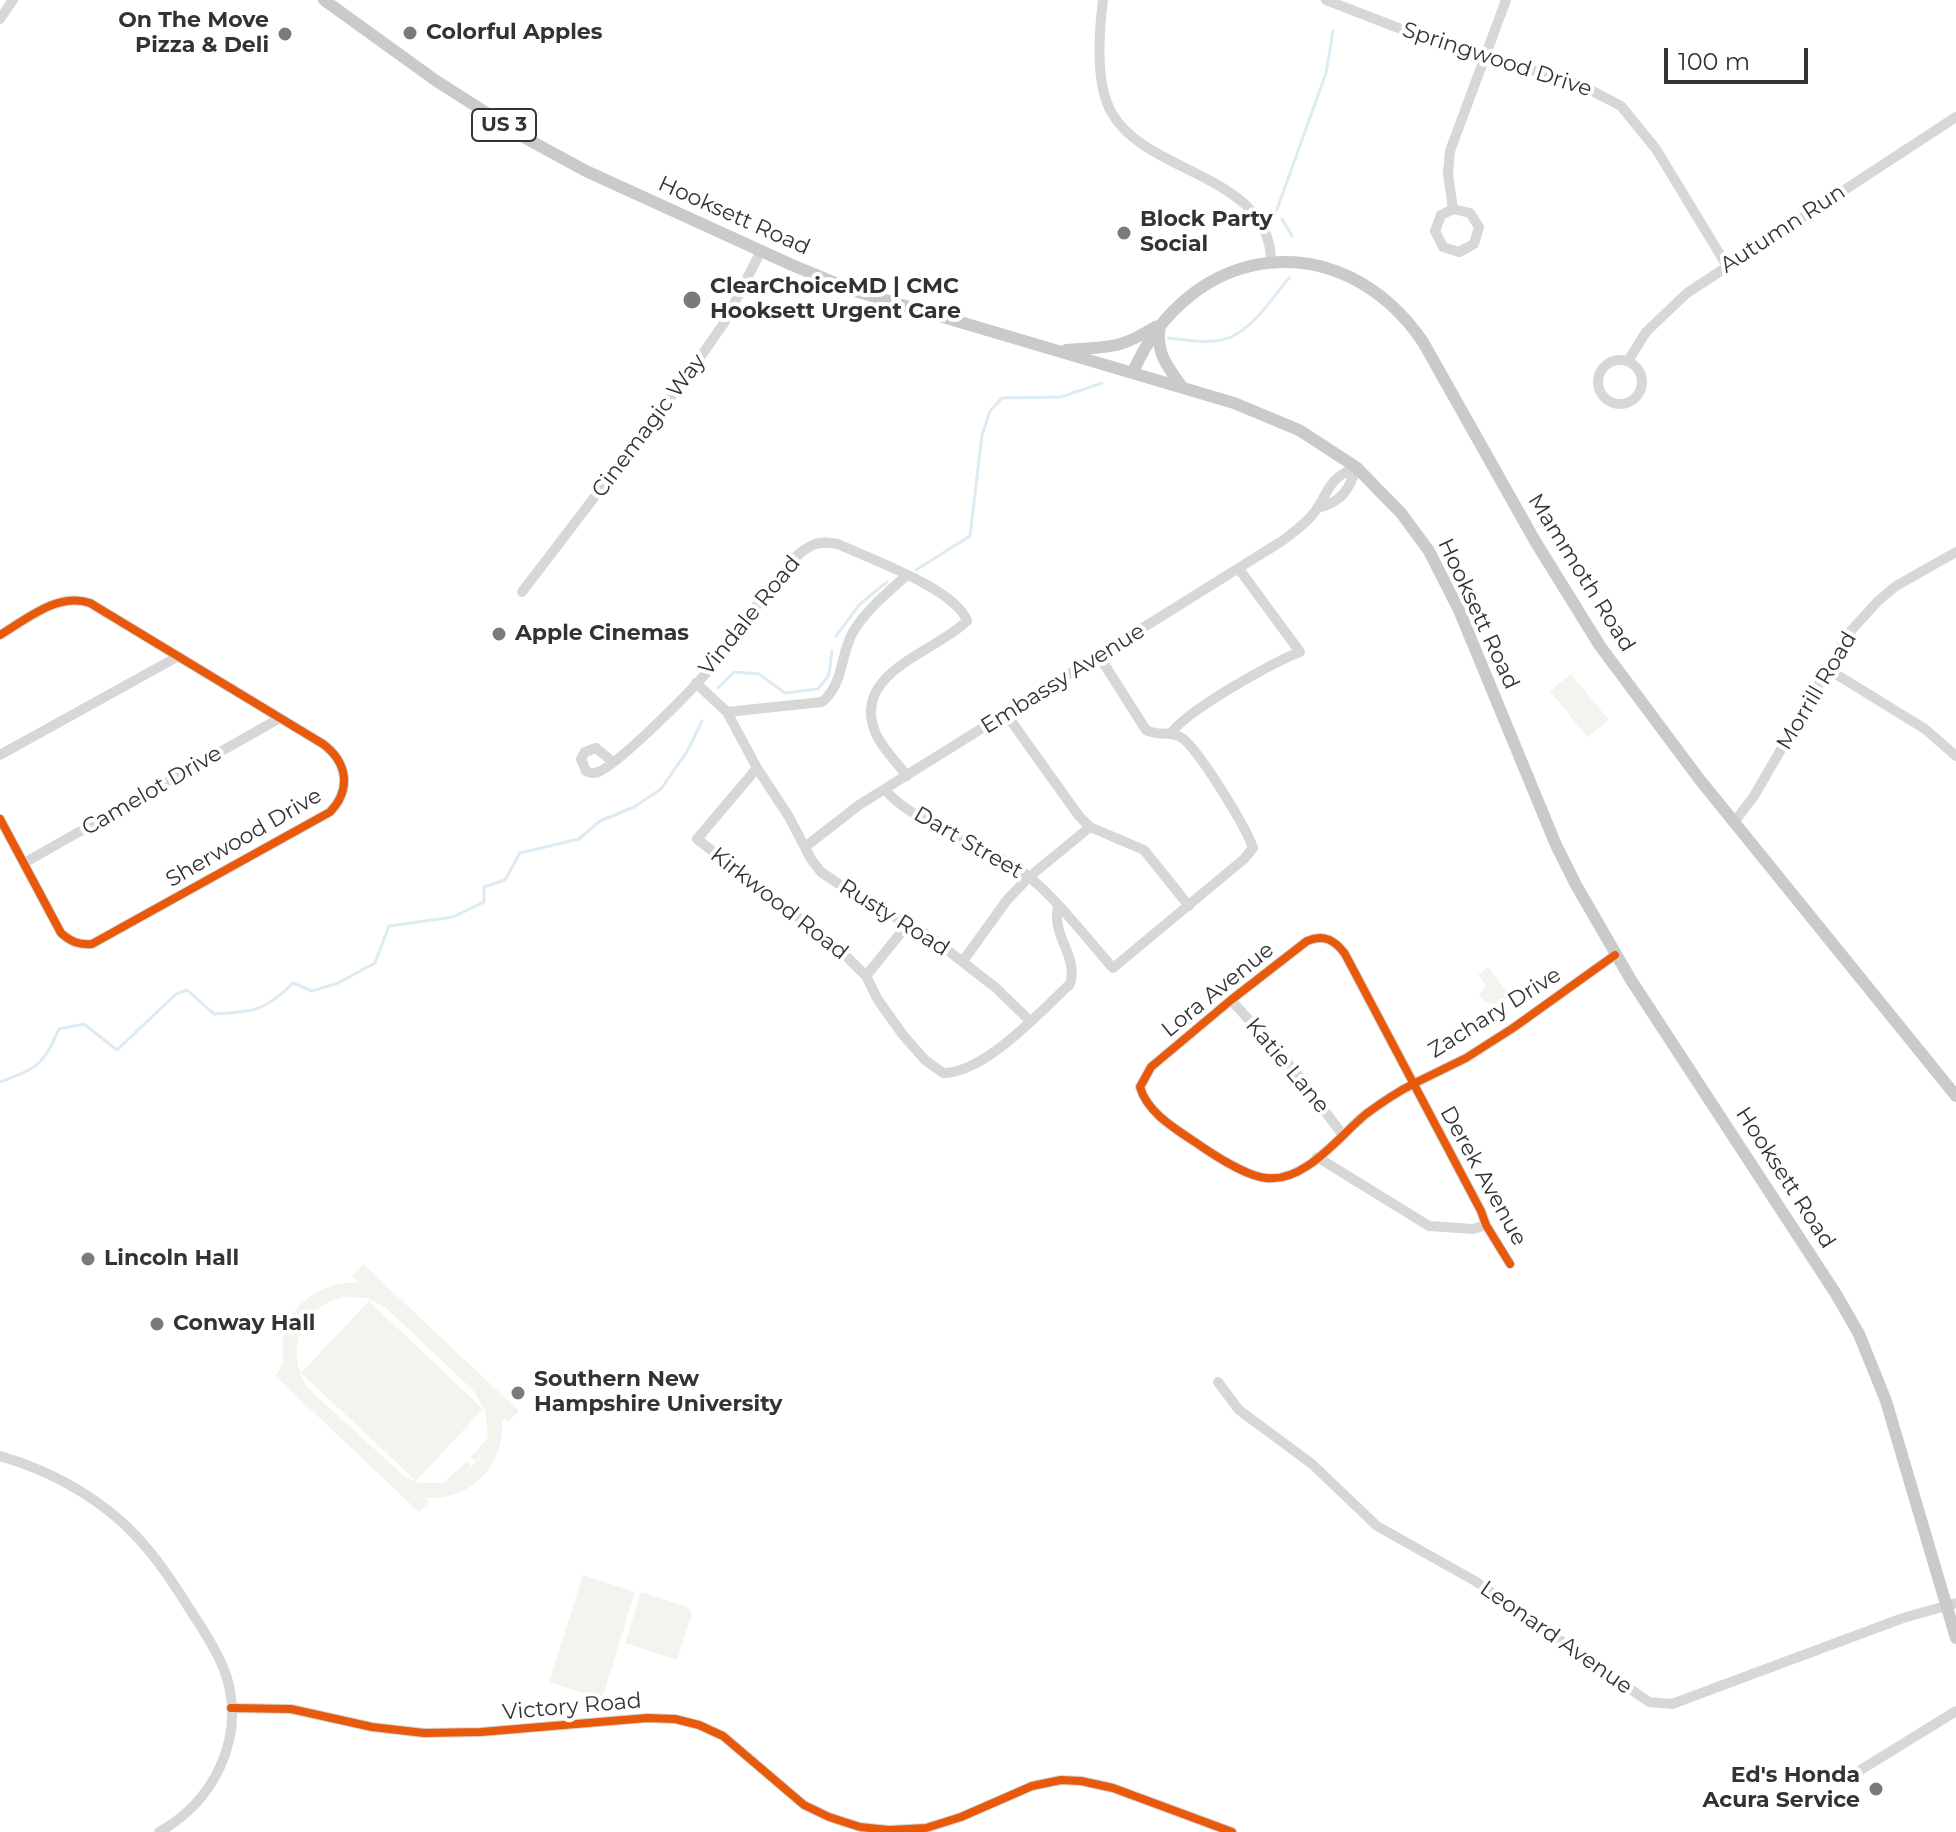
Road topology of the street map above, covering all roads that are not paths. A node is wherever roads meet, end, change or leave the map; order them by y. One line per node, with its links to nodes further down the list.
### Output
1 (13, 0): 6 (street)
2 (324, 0): 10 (main road, Hooksett Road / US 3)
3 (1103, 0): 11 (street)
4 (1326, 0): 7 (street, Springwood Drive)
5 (1506, 0): 7 (street)
6 (0, 19)
7 (1485, 56): 9 (street); 12 (street, Springwood Drive)
8 (1956, 117): 12 (street, Autumn Run)
9 (1453, 209): 9 (street)
10 (761, 251): 14 (main road, Hooksett Road / US 3); 23 (street, Cinemagic Way)
11 (1271, 263): 13 (main road, Mammoth Road); 40 (main road, Mammoth Road)
12 (1727, 266): 15 (street, Autumn Run)
13 (1161, 323): 14 (main road); 16 (main road, Mammoth Road); 17 (main road)
14 (1057, 350): 16 (main road, Hooksett Road / US 3)
15 (1628, 361): 15 (street, Autumn Run)
16 (1133, 372): 17 (main road, Hooksett Road / US 3)
17 (1182, 387): 18 (main road, Hooksett Road / US 3)
18 (1356, 467): 19 (street, Embassy Avenue); 19 (street, Embassy Avenue); 49 (main road, Hooksett Road / US 3)
19 (1318, 508): 21 (street, Embassy Avenue)
20 (1956, 552): 27 (street, Morrill Road)
21 (1239, 569): 25 (street, Embassy Avenue); 32 (street)
22 (906, 576): 28 (street, Vindale Road); 29 (street); 37 (street, Vindale Road)
23 (522, 592)
24 (0, 635): 26 (street, Sherwood Drive)
25 (1099, 656): 30 (street, Embassy Avenue); 32 (street)
26 (177, 657): 31 (street, Sherwood Drive); 33 (street)
27 (1826, 668): 34 (street); 40 (street, Morrill Road)
28 (696, 683): 29 (street, Rusty Road); 35 (street, Vindale Road)
29 (727, 712): 36 (street, Rusty Road)
30 (1006, 714): 37 (street, Embassy Avenue); 41 (street)
31 (280, 718): 43 (street, Camelot Drive); 43 (street, Sherwood Drive)
32 (1171, 734): 45 (street)
33 (0, 755)
34 (1956, 756)
35 (613, 762)
36 (757, 768): 42 (street, Rusty Road); 51 (street, Kirkwood Road)
37 (907, 776): 38 (street, Embassy Avenue)
38 (885, 790): 42 (street, Embassy Avenue); 44 (street, Dart Street)
39 (0, 819): 43 (street, Sherwood Drive)
40 (1735, 821): 56 (main road, Mammoth Road)
41 (1090, 827): 44 (street); 45 (street)
42 (805, 847): 47 (street, Rusty Road)
43 (24, 863)
44 (1029, 877): 46 (street, Dart Street); 50 (street)
45 (1189, 906): 46 (street, Dart Street)
46 (1058, 907): 53 (street)
47 (908, 924): 50 (street, Rusty Road); 51 (street)
48 (1329, 939): 52 (street, Lora Avenue); 54 (street, Derek Avenue)
49 (1615, 955): 54 (street, Zachary Drive); 63 (main road, Hooksett Road / US 3)
50 (963, 961): 53 (street, Rusty Road)
51 (866, 976): 53 (street, Kirkwood Road)
52 (1231, 1000): 55 (street, Lora Avenue); 57 (street, Katie Lane)
53 (1030, 1021)
54 (1413, 1084): 57 (street, Zachary Drive); 59 (street, Derek Avenue)
55 (1140, 1087): 58 (street, Zachary Drive)
56 (1956, 1096)
57 (1342, 1134): 58 (street, Zachary Drive)
58 (1317, 1157): 59 (street)
59 (1486, 1225): 60 (street, Derek Avenue)
60 (1510, 1264)
61 (1218, 1382): 63 (street, Leonard Avenue)
62 (0, 1456): 65 (street)
63 (1951, 1604): 64 (main road, Hooksett Road / US 3)
64 (1956, 1638)
65 (231, 1708): 68 (street, Victory Road); 69 (street)
66 (1956, 1711): 67 (street)
67 (1854, 1774)
68 (1202, 1828): 70 (street, Victory Road)
69 (159, 1832)
70 (1232, 1832)

